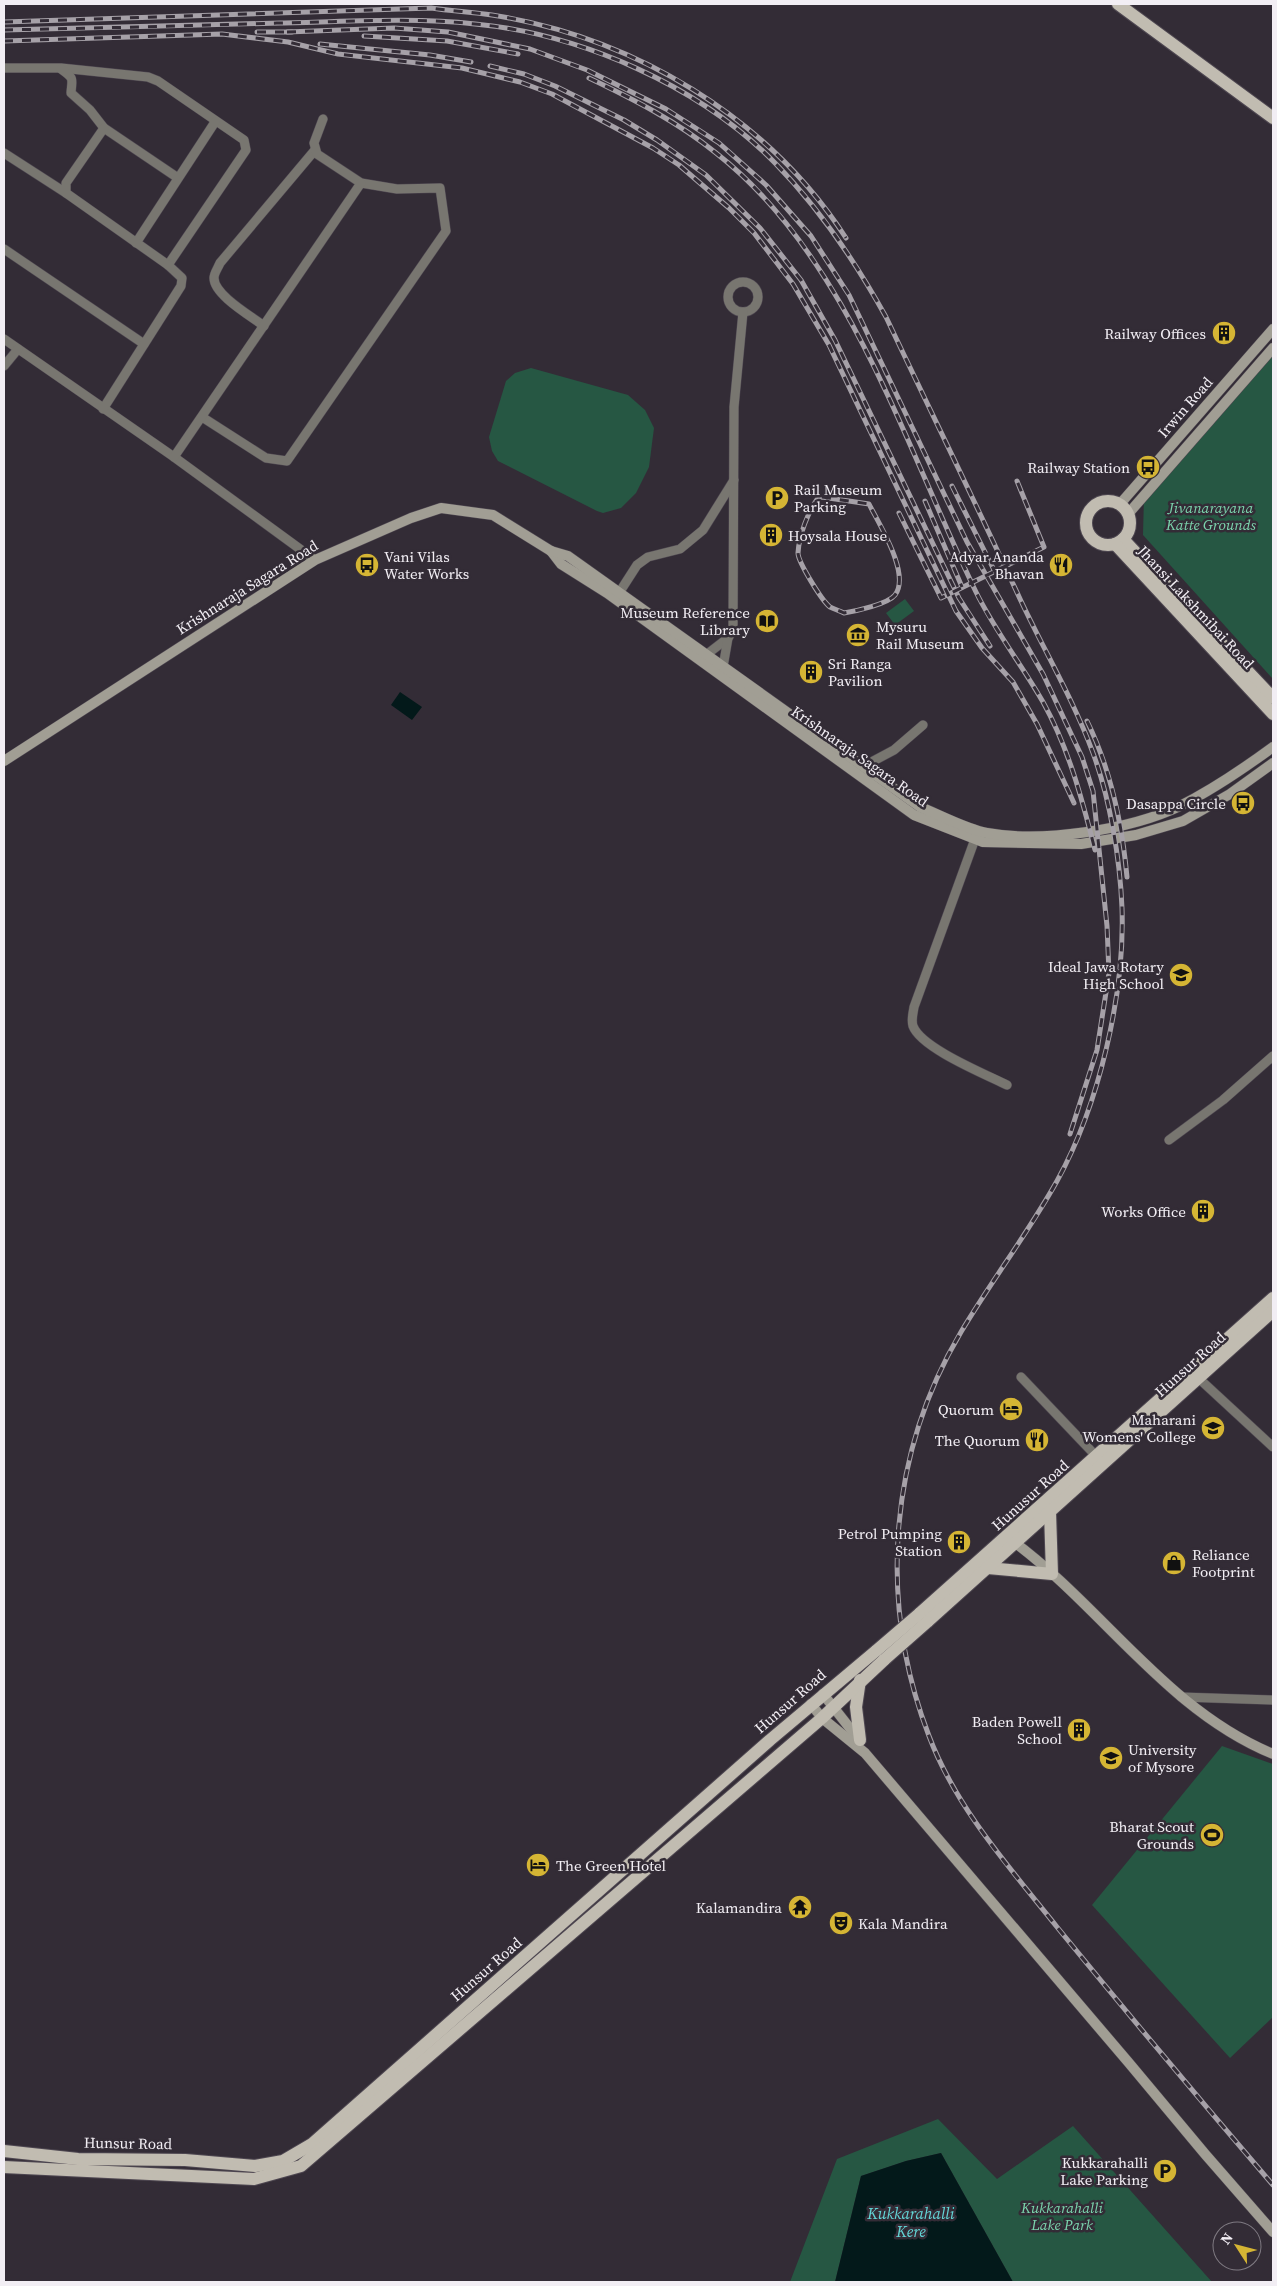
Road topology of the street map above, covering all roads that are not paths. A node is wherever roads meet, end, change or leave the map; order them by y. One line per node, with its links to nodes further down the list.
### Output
1 (1118, 4): 4 (main road)
2 (4, 68): 3 (street)
3 (61, 68): 6 (street); 7 (street)
4 (1273, 118)
5 (323, 119): 8 (street)
6 (215, 122): 10 (street); 15 (street)
7 (104, 128): 10 (street); 12 (street)
8 (315, 150): 11 (street); 17 (street)
9 (4, 153): 12 (street)
10 (178, 178): 13 (street)
11 (361, 183): 17 (street); 25 (street)
12 (66, 193): 13 (street)
13 (136, 243): 15 (street)
14 (4, 249): 20 (street)
15 (168, 265): 20 (street)
16 (743, 312): 27 (street)
17 (264, 326): 25 (street)
18 (1273, 329): 28 (main road, Irwin Road)
19 (4, 339): 22 (street)
20 (144, 344): 24 (street)
21 (1273, 348): 28 (main road, Irwin Road)
22 (18, 349): 23 (street); 24 (street)
23 (4, 366)
24 (103, 409): 26 (street)
25 (202, 417): 26 (street)
26 (174, 457): 31 (street)
27 (734, 480): 32 (street); 33 (street)
28 (1124, 509): 29 (main road); 29 (main road)
29 (1119, 542): 36 (main road, Jhansi Lakshmibai Road); 37 (main road, Jhansi Lakshmibai Road)
30 (551, 551): 31 (main road, Krishnaraja Sagara Road); 32 (main road, Krishnaraja Sagara Road); 34 (main road, Krishnaraja Sagara Road)
31 (315, 560): 40 (main road, Krishnaraja Sagara Road)
32 (619, 593): 34 (main road, Krishnaraja Sagara Road)
33 (728, 638): 34 (street); 35 (street)
34 (704, 658): 35 (main road, Krishnaraja Sagara Road)
35 (721, 670): 42 (main road, Krishnaraja Sagara Road); 43 (main road, Krishnaraja Sagara Road)
36 (1273, 698)
37 (1273, 714)
38 (923, 725): 42 (street)
39 (1273, 747): 42 (main road, Krishnaraja Sagara Road)
40 (4, 761)
41 (1273, 763): 43 (main road, Krishnaraja Sagara Road)
42 (864, 766)
43 (975, 839): 45 (street)
44 (1273, 1056): 46 (street)
45 (1007, 1085)
46 (1169, 1140)
47 (1273, 1298): 49 (main road, Hunusur Road)
48 (1273, 1311): 49 (main road, Hunsur Road)
49 (1195, 1375): 51 (street); 52 (main road, Hunusur Road); 53 (main road, Hunsur Road)
50 (1021, 1376): 52 (street)
51 (1273, 1447)
52 (1097, 1457): 54 (main road, Hunusur Road)
53 (1050, 1512): 54 (main road, Hunsur Road); 56 (main road)
54 (1012, 1540): 55 (main road, Hunsur Road); 56 (main road); 57 (main road, Hunusur Road)
55 (988, 1568): 56 (main road); 57 (main road, Hunsur Road)
56 (1052, 1574): 61 (main road)
57 (923, 1618): 58 (main road, Hunsur Road, bridge)
58 (881, 1654): 59 (main road); 60 (main road, Hunsur Road)
59 (860, 1680): 64 (main road); 66 (main road)
60 (823, 1694): 63 (main road, Hunsur Road); 64 (main road)
61 (1180, 1698): 62 (street); 68 (main road)
62 (1273, 1700)
63 (811, 1704): 65 (main road); 69 (main road, Hunsur Road)
64 (833, 1707): 65 (main road); 66 (main road)
65 (822, 1718): 67 (main road); 70 (main road)
66 (860, 1740): 67 (main road)
67 (865, 1753): 71 (main road)
68 (1273, 1754)
69 (4, 2151)
70 (4, 2168)
71 (1273, 2232)

